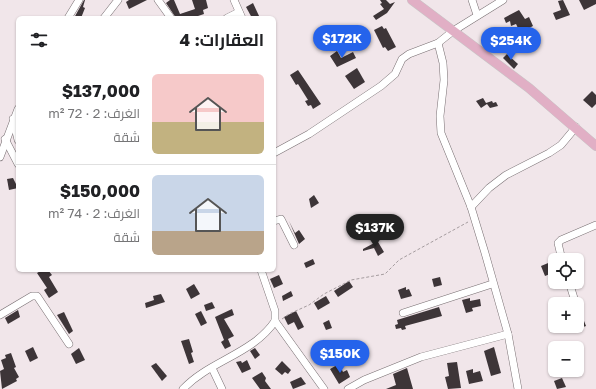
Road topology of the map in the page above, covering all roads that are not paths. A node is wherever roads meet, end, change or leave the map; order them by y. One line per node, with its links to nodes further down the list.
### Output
1 (79, 0): 10 (street)
2 (118, 0): 11 (street)
3 (158, 0): 12 (street)
4 (234, 0): 8 (street)
5 (412, 0): 13 (main road)
6 (472, 0): 9 (street)
7 (503, 0): 9 (street)
8 (240, 15)
9 (477, 15): 13 (street)
10 (69, 16)
11 (106, 16)
12 (170, 16)
13 (453, 31): 14 (street); 17 (main road)
14 (438, 43): 21 (street); 24 (street)
15 (16, 113): 16 (street)
16 (13, 119): 18 (street); 19 (street)
17 (576, 127): 20 (main road); 24 (street)
18 (16, 132)
19 (6, 139): 22 (street); 23 (street)
20 (596, 146)
21 (276, 152)
22 (0, 157)
23 (16, 160)
24 (470, 207): 30 (street)
25 (276, 220): 27 (street)
26 (596, 225): 28 (street)
27 (294, 245)
28 (560, 253)
29 (263, 272): 33 (street)
30 (492, 284): 31 (street); 34 (street)
31 (403, 313)
32 (0, 315): 35 (street)
33 (276, 322): 36 (street); 39 (street)
34 (508, 334): 40 (street); 41 (street)
35 (69, 344)
36 (212, 368): 37 (street); 38 (street)
37 (183, 389)
38 (222, 389)
39 (324, 389)
40 (348, 389)
41 (518, 389)

